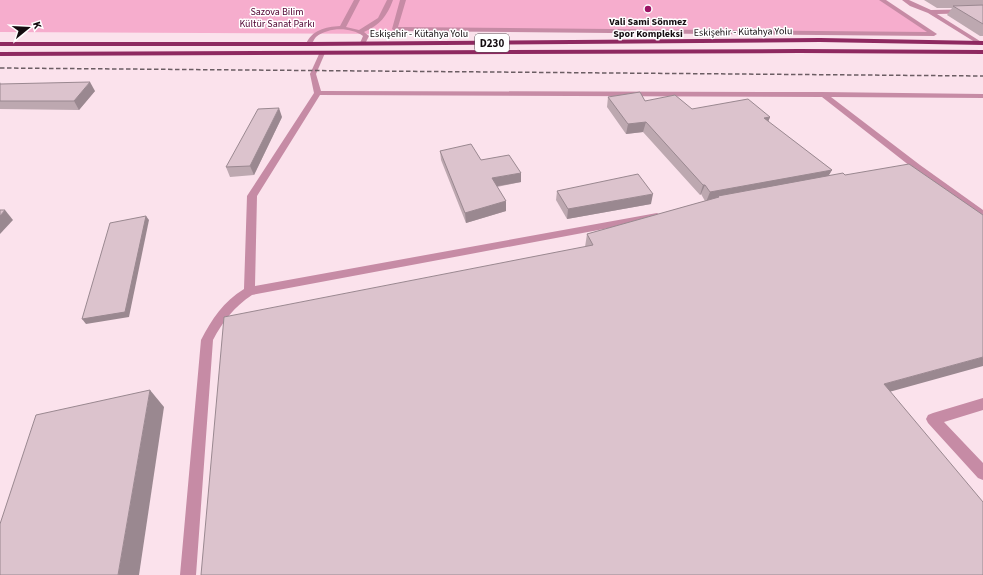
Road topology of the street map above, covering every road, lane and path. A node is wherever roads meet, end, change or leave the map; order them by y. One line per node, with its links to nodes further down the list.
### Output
1 (357, 0): 8 (street)
2 (390, 0): 9 (street)
3 (403, 0): 4 (street)
4 (882, 0)
5 (905, 0): 7 (street)
6 (983, 11): 7 (street)
7 (930, 12): 11 (street)
8 (342, 28): 9 (street); 13 (street)
9 (361, 31): 10 (street)
10 (363, 43): 11 (highway, Eskişehir - Kütahya Yolu / D230); 13 (highway, Eskişehir - Kütahya Yolu / D230)
11 (982, 43)
12 (0, 44): 13 (highway, Eskişehir - Kütahya Yolu / D230)
13 (309, 44)
14 (983, 52): 15 (highway, Eskişehir - Kütahya Yolu / D230)
15 (322, 53): 16 (highway, Eskişehir - Kütahya Yolu / D230); 17 (street)
16 (0, 54)
17 (318, 93): 18 (street); 24 (street)
18 (822, 94): 19 (street); 20 (street)
19 (983, 96)
20 (917, 167): 21 (street); 23 (street)
21 (894, 172)
22 (664, 215): 24 (street)
23 (983, 215)
24 (249, 291): 27 (street)
25 (983, 404): 26 (street)
26 (983, 473)
27 (188, 575)

